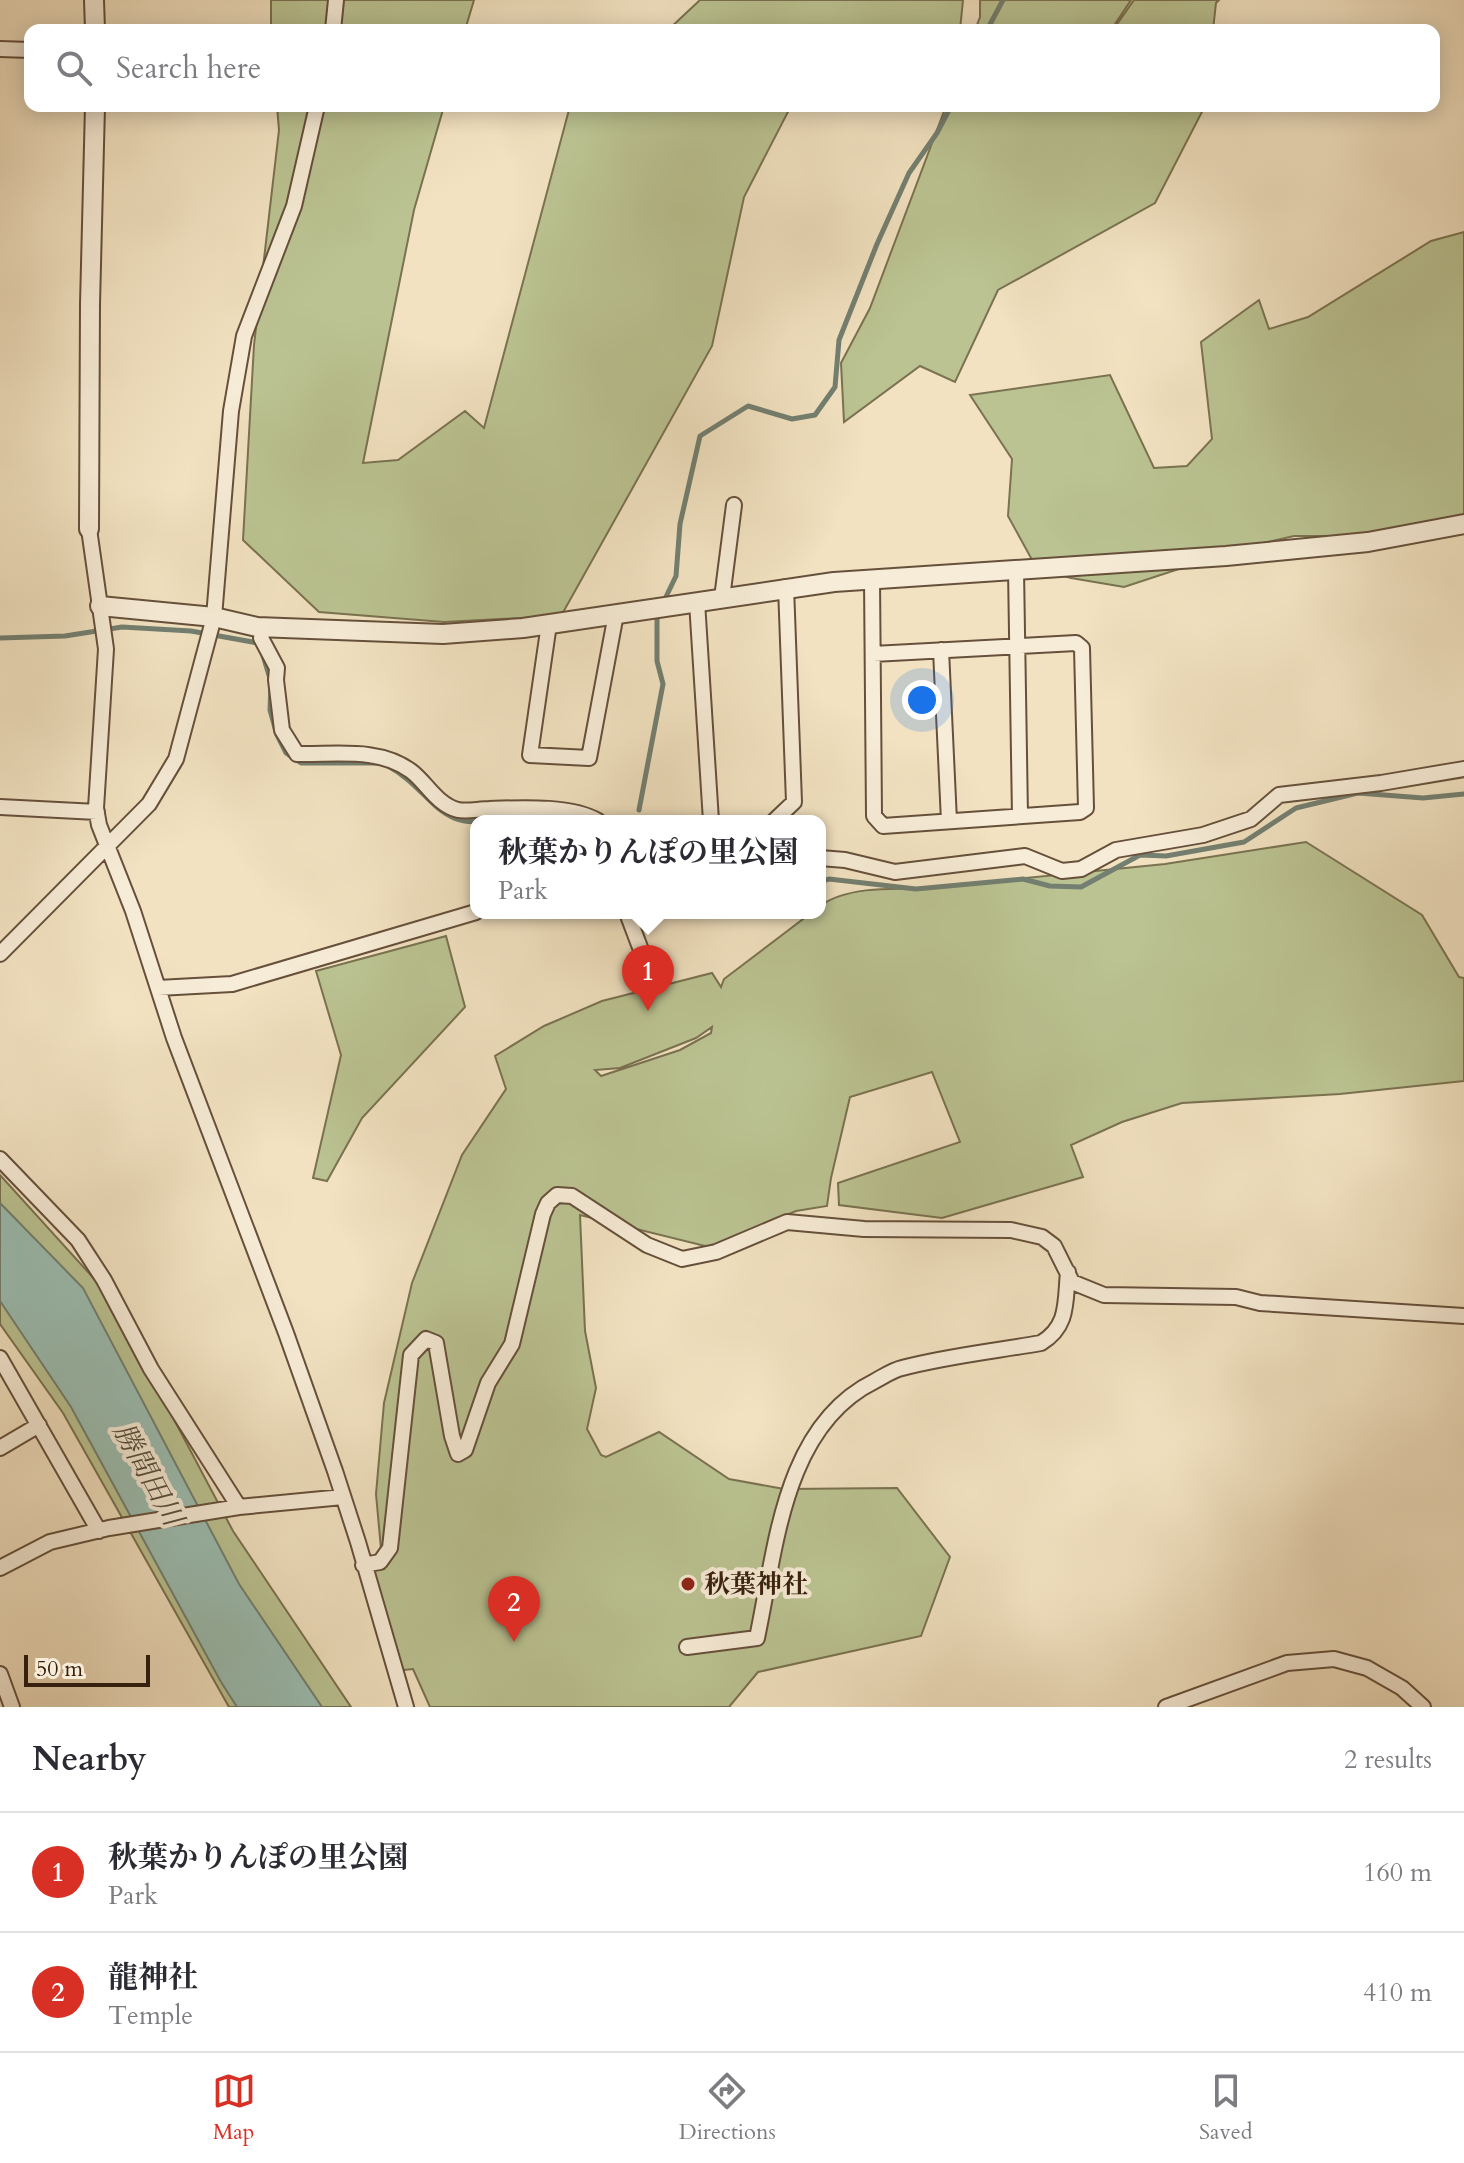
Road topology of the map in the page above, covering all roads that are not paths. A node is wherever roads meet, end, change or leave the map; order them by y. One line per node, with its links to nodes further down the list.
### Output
1 (94, 0): 3 (street)
2 (336, 0): 4 (street)
3 (95, 24)
4 (334, 24)
5 (0, 49): 6 (street)
6 (24, 50)
7 (95, 112): 11 (street)
8 (316, 112): 19 (street)
9 (734, 505): 15 (street)
10 (1464, 524): 12 (street)
11 (89, 529): 17 (street)
12 (1016, 570): 13 (street); 22 (street)
13 (872, 579): 14 (street); 24 (street)
14 (786, 587): 15 (street); 30 (street)
15 (722, 598): 16 (street)
16 (697, 602): 18 (street); 29 (street)
17 (101, 613): 19 (street); 27 (street)
18 (616, 614): 20 (street); 20 (street)
19 (213, 620): 21 (street); 33 (street)
20 (549, 624): 21 (street)
21 (264, 627): 28 (street)
22 (1017, 646): 23 (street); 31 (street); 31 (street)
23 (941, 650): 24 (street); 32 (street)
24 (873, 654): 32 (street)
25 (1464, 769): 34 (street)
26 (0, 807): 27 (street)
27 (97, 812): 33 (street)
28 (586, 815)
29 (711, 815)
30 (780, 815)
31 (1020, 816): 32 (street)
32 (949, 821)
33 (108, 845): 37 (street); 39 (street)
34 (826, 858)
35 (470, 914): 39 (street)
36 (629, 919): 38 (street)
37 (0, 954)
38 (644, 958)
39 (158, 988): 46 (street)
40 (0, 1159): 47 (street)
41 (1068, 1272): 42 (street); 49 (street); 51 (street)
42 (1464, 1316)
43 (0, 1358): 44 (street)
44 (39, 1425): 45 (street); 48 (street)
45 (0, 1448)
46 (343, 1497): 47 (street); 49 (street)
47 (239, 1507): 48 (street)
48 (104, 1529): 50 (street)
49 (363, 1565): 54 (street)
50 (0, 1568)
51 (687, 1647)
52 (0, 1674): 53 (street)
53 (12, 1707)
54 (406, 1707)
55 (1166, 1707): 56 (street)
56 (1423, 1707)

